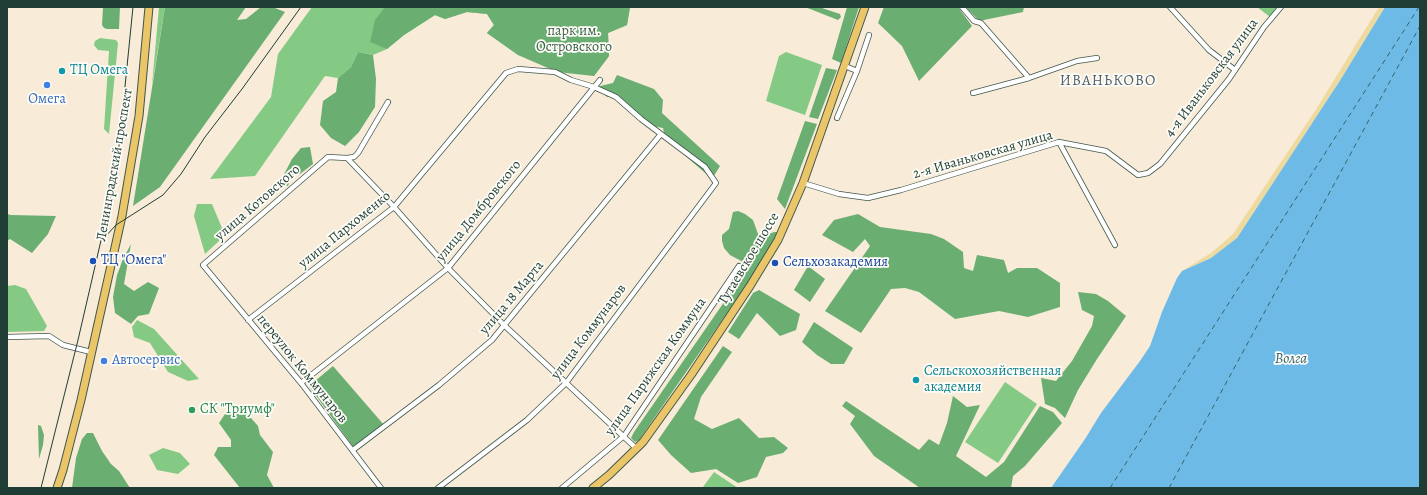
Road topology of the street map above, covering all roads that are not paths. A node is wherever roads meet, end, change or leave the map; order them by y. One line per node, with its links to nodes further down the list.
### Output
1 (149, 7): 30 (main road, Ленинградский проспект)
2 (865, 7): 8 (main road, Тутаевское шоссе)
3 (962, 7): 11 (street)
4 (1170, 7): 9 (street)
5 (1281, 7): 9 (street, 4-я Иваньковская улица)
6 (869, 35): 10 (street)
7 (1097, 58): 11 (street)
8 (844, 66): 10 (street); 21 (main road, Тутаевское шоссе)
9 (1235, 70): 20 (street, 4-я Иваньковская улица)
10 (857, 71): 16 (street)
11 (1029, 78): 14 (street)
12 (600, 80): 13 (street, улица Домбровского)
13 (594, 86): 17 (street); 22 (street, улица Пархоменко); 26 (street, улица Домбровского)
14 (973, 93)
15 (388, 102): 19 (street)
16 (837, 118)
17 (661, 134): 28 (street, улица 18 Марта); 32 (street, улица Коммунаров)
18 (1059, 142): 20 (street, 2-я Иваньковская улица); 21 (street, 2-я Иваньковская улица); 23 (street)
19 (348, 158): 22 (street); 24 (street, улица Котовского)
20 (1160, 164)
21 (803, 183): 34 (main road, Тутаевское шоссе)
22 (394, 208): 26 (street); 27 (street, улица Пархоменко)
23 (1115, 245)
24 (203, 265): 27 (street, переулок Коммунаров)
25 (740, 266): 33 (street, улица Парижская Коммуна)
26 (448, 268): 28 (street); 31 (street, улица Домбровского)
27 (248, 320): 31 (street, переулок Коммунаров)
28 (505, 326): 32 (street); 35 (street, улица 18 Марта)
29 (7, 337): 30 (street)
30 (91, 352): 36 (main road, Ленинградский проспект)
31 (300, 383): 35 (street, переулок Коммунаров)
32 (566, 383): 33 (street); 38 (street, улица Коммунаров)
33 (624, 436): 34 (street); 39 (street, улица Парижская Коммуна)
34 (637, 449): 40 (main road, Тутаевское шоссе)
35 (353, 450): 37 (street, переулок Коммунаров)
36 (57, 488)
37 (381, 488)
38 (438, 488)
39 (562, 488)
40 (593, 488)

